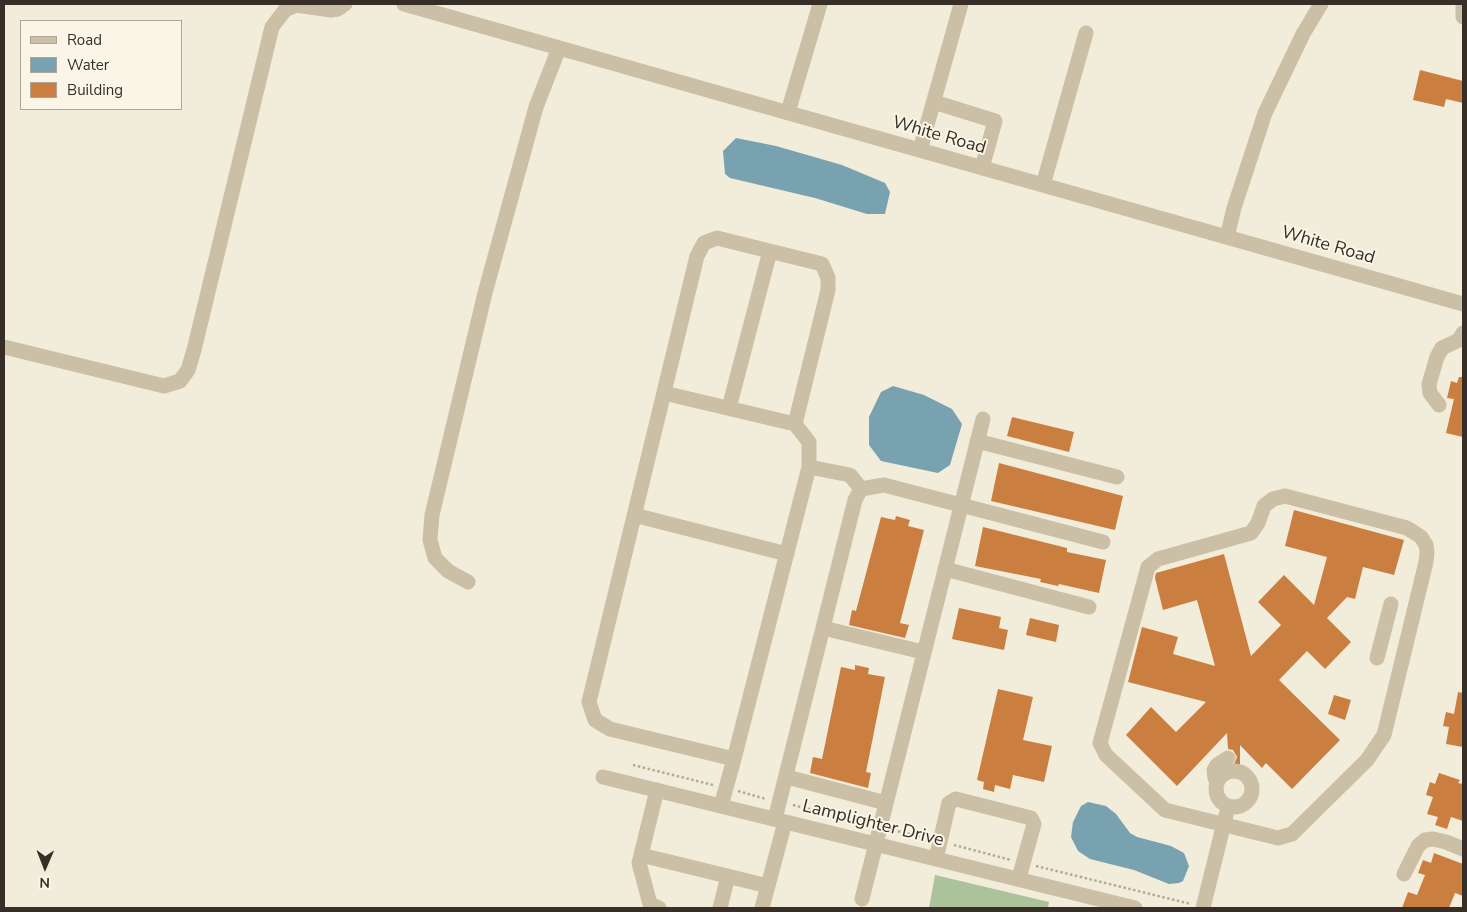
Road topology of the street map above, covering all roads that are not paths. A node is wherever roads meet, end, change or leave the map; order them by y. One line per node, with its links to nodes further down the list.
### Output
1 (345, 4): 19 (street)
2 (404, 4): 9 (street, White Road)
3 (820, 4): 11 (street)
4 (962, 4): 10 (street)
5 (1321, 4): 15 (street)
6 (1463, 5): 7 (street)
7 (1463, 17)
8 (1086, 33): 14 (street)
9 (559, 48): 11 (street, White Road); 34 (street)
10 (934, 102): 12 (street); 13 (street)
11 (788, 112): 12 (street, White Road)
12 (920, 150): 13 (street, White Road)
13 (982, 168): 14 (street, White Road)
14 (1044, 185): 15 (street, White Road)
15 (1227, 238): 17 (street, White Road)
16 (770, 251): 20 (street); 22 (street); 24 (street)
17 (1463, 304)
18 (1463, 333): 21 (street)
19 (4, 347)
20 (664, 392): 22 (street); 30 (street)
21 (1439, 405)
22 (729, 408): 24 (street)
23 (983, 419): 25 (street)
24 (795, 424): 26 (street)
25 (977, 441): 27 (street); 29 (street)
26 (809, 467): 28 (street); 32 (street)
27 (1117, 477)
28 (862, 489): 29 (street); 38 (street)
29 (961, 505): 31 (street); 33 (street)
30 (634, 515): 32 (street); 42 (street)
31 (1103, 542)
32 (787, 554): 42 (street)
33 (945, 569): 36 (street); 40 (street)
34 (468, 582)
35 (1391, 604): 37 (street)
36 (1089, 608)
37 (1386, 625): 39 (street); 41 (street)
38 (824, 628): 40 (street); 44 (street)
39 (1410, 631): 52 (street); 52 (street)
40 (923, 652): 48 (street)
41 (1378, 658)
42 (734, 759): 49 (street)
43 (603, 777): 47 (street, Lamplighter Drive)
44 (787, 777): 48 (street); 51 (street)
45 (1215, 787): 46 (street); 46 (street); 50 (street)
46 (1252, 788): 50 (street)
47 (657, 790): 49 (street, Lamplighter Drive); 55 (street)
48 (886, 803): 53 (street)
49 (722, 806): 51 (street, Lamplighter Drive)
50 (1228, 806): 52 (street)
51 (780, 820): 53 (street, Lamplighter Drive); 60 (street)
52 (1224, 825): 67 (street)
53 (876, 845): 56 (street, Lamplighter Drive); 61 (street)
54 (1463, 849): 57 (street)
55 (641, 855): 58 (street); 63 (street)
56 (936, 858): 59 (street, Lamplighter Drive); 59 (street)
57 (1404, 874)
58 (728, 876): 60 (street); 64 (street)
59 (1019, 878): 62 (street, Lamplighter Drive)
60 (768, 886): 65 (street)
61 (862, 899)
62 (1083, 902): 66 (street, Lamplighter Drive)
63 (653, 907)
64 (720, 908)
65 (762, 908)
66 (1135, 908)
67 (1203, 908)

